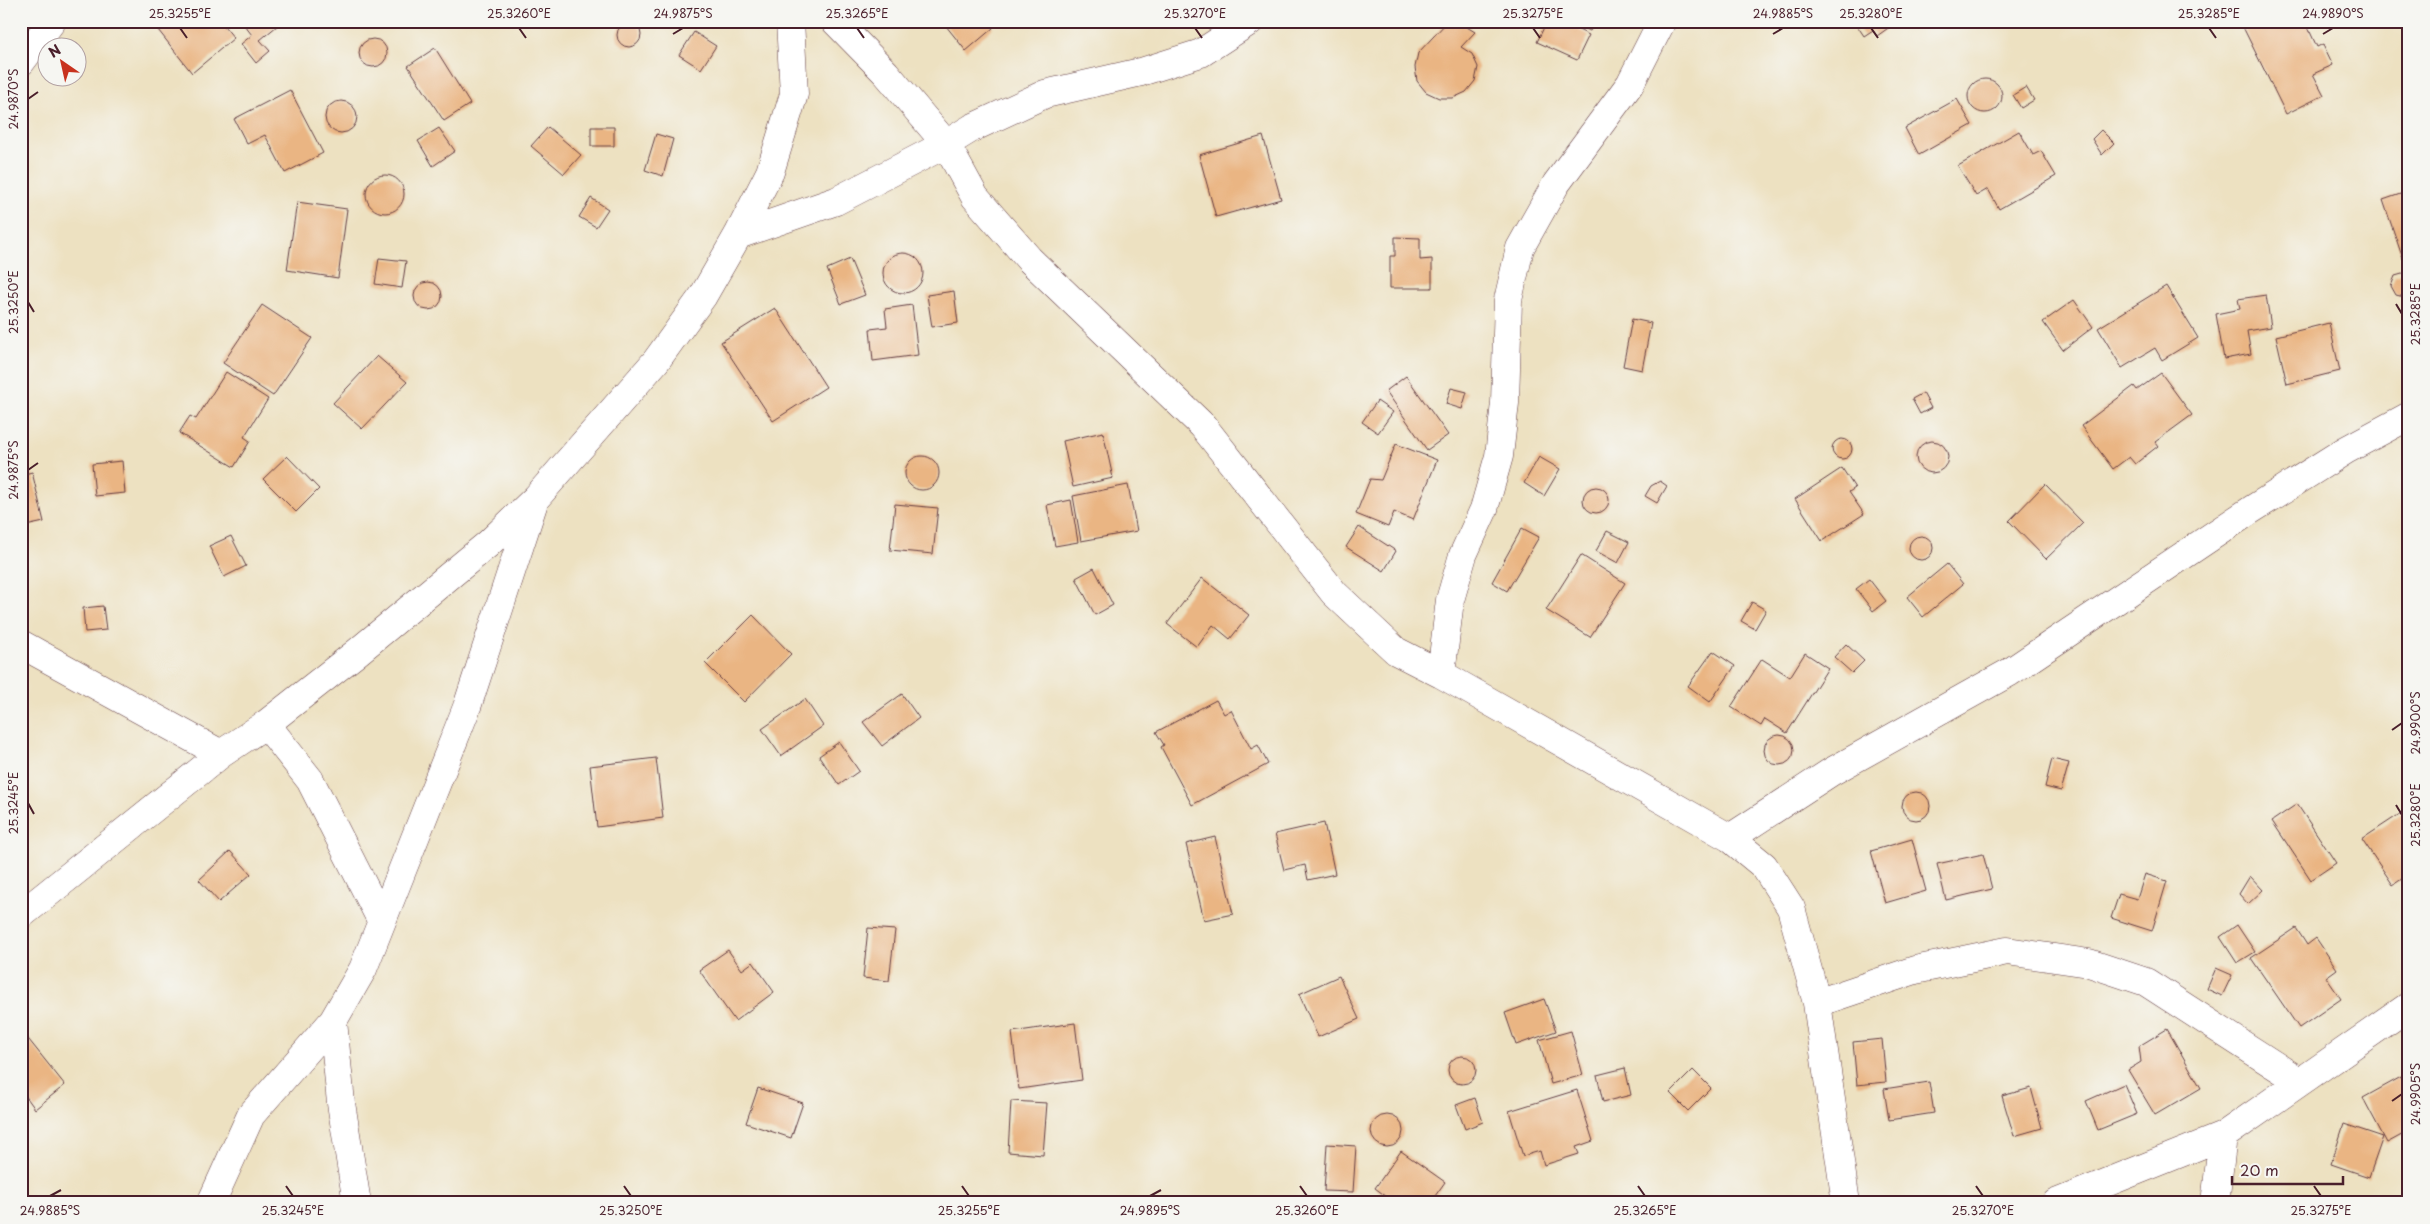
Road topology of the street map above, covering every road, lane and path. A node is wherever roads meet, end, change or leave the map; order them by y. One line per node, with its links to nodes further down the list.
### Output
1 (52, 21): 6 (street)
2 (790, 21): 8 (street)
3 (834, 21): 7 (street)
4 (1250, 21): 7 (street)
5 (1662, 21): 12 (street)
6 (21, 62)
7 (946, 144): 8 (street); 12 (street)
8 (738, 235): 10 (street)
9 (2409, 416): 15 (street)
10 (536, 498): 13 (street); 17 (street)
11 (21, 644): 14 (street)
12 (1441, 674): 15 (street)
13 (266, 724): 14 (street); 17 (street)
14 (221, 754): 16 (street)
15 (1730, 838): 18 (street)
16 (21, 915)
17 (381, 920): 20 (street)
18 (1817, 1003): 21 (street); 25 (street)
19 (2409, 1006): 21 (street)
20 (333, 1021): 23 (street); 24 (street)
21 (2299, 1081): 22 (street)
22 (2223, 1136): 26 (street); 27 (street)
23 (211, 1203)
24 (358, 1203)
25 (1846, 1203)
26 (2056, 1203)
27 (2215, 1203)

